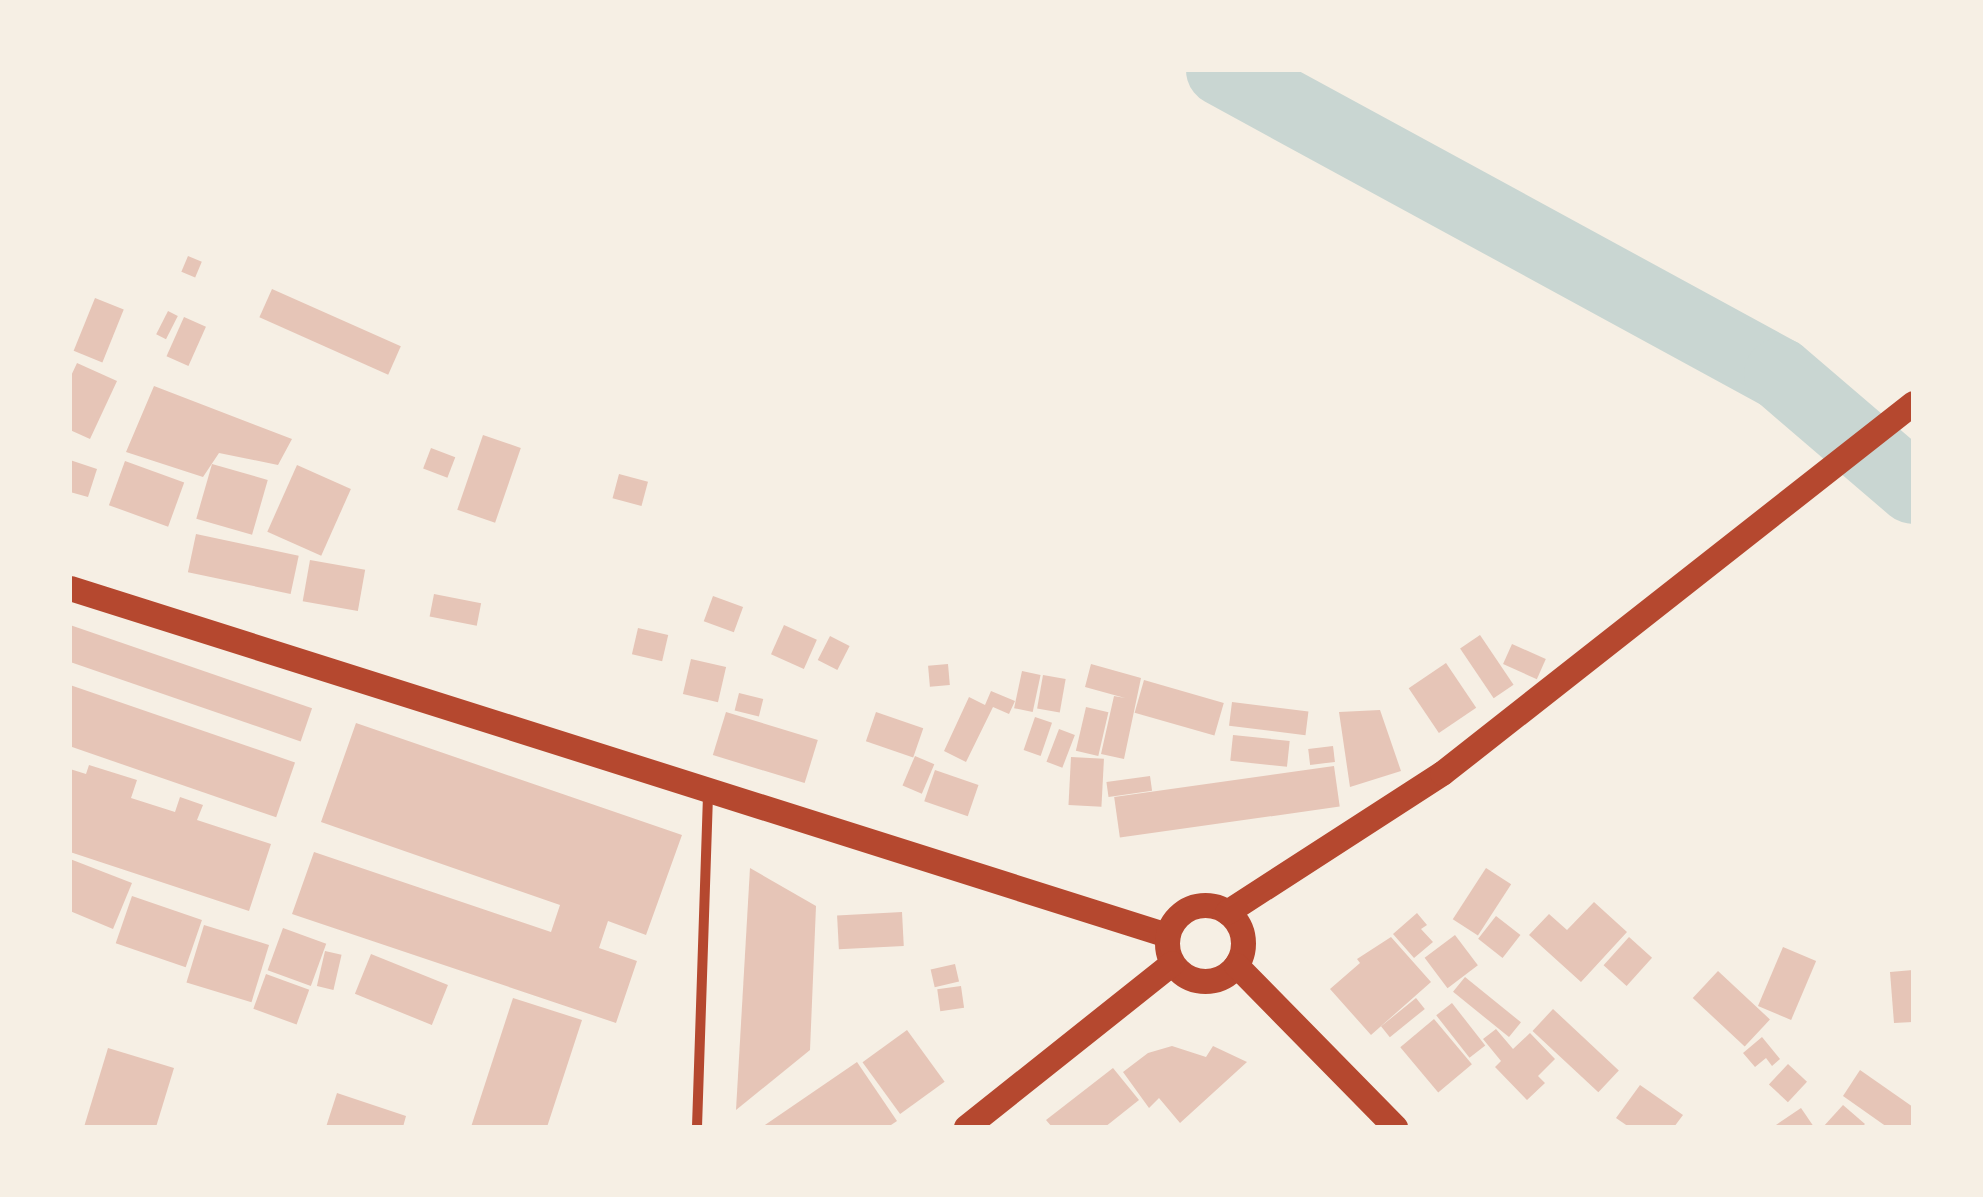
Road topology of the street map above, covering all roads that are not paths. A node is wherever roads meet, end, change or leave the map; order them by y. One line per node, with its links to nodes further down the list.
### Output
1 (1910, 405): 4 (main road)
2 (70, 588): 3 (main road)
3 (708, 788): 5 (main road); 8 (street)
4 (1227, 912): 5 (main road); 7 (main road)
5 (1168, 935): 6 (main road)
6 (1172, 964): 7 (main road); 9 (main road)
7 (1236, 965): 10 (main road)
8 (697, 1127)
9 (966, 1127)
10 (1395, 1127)

